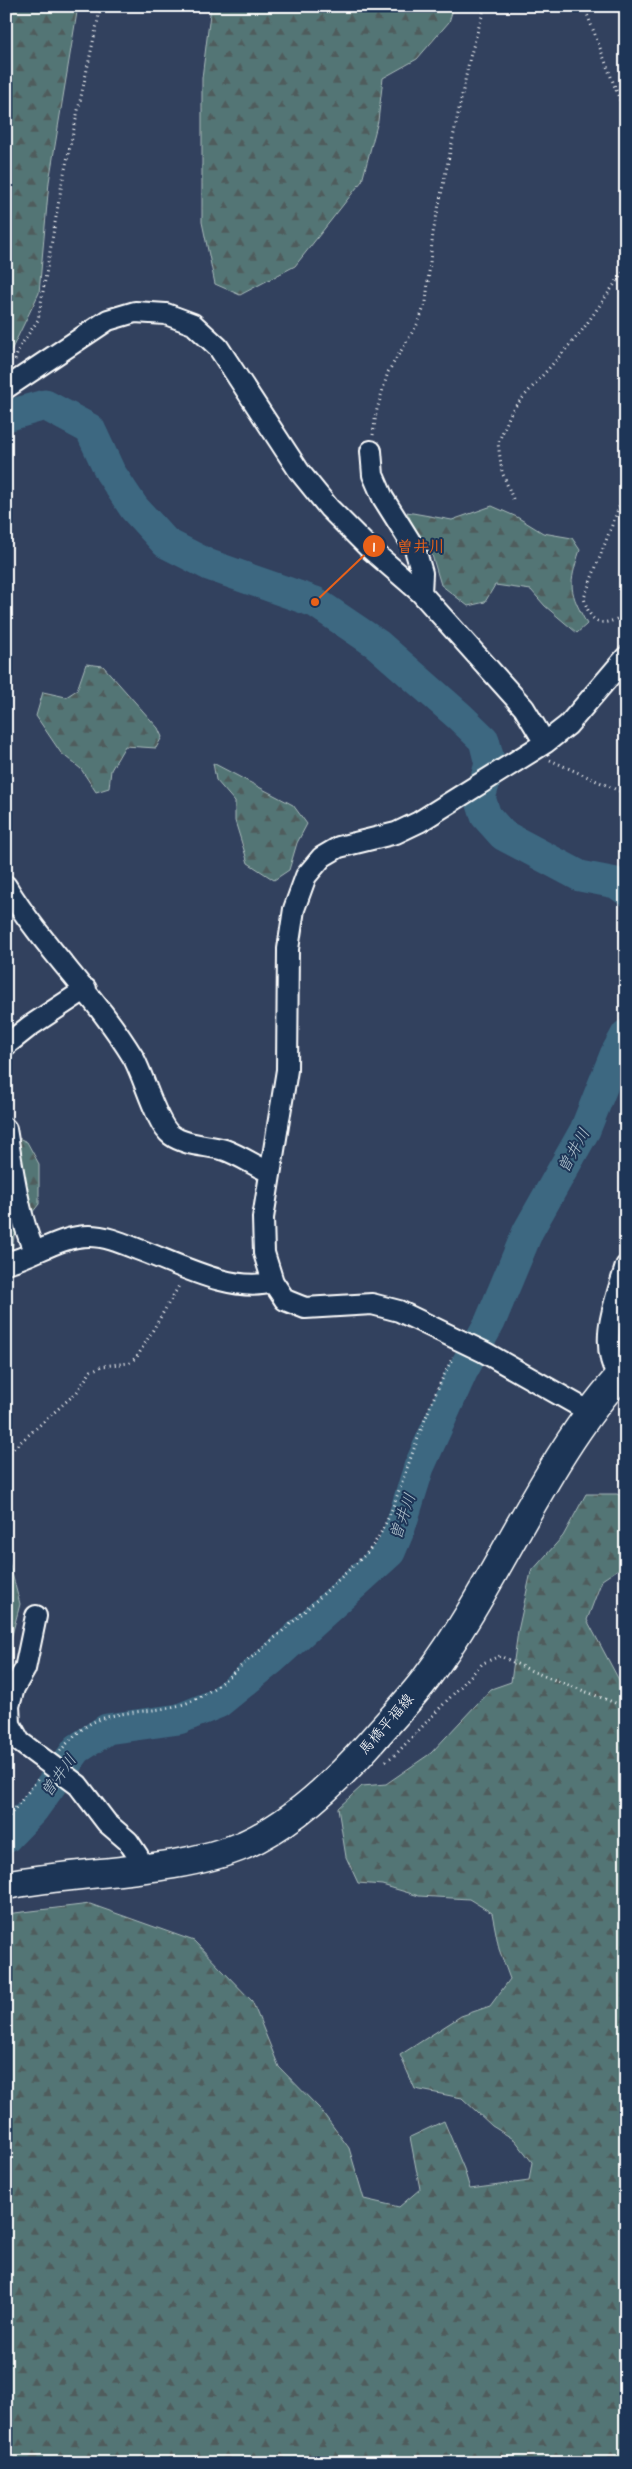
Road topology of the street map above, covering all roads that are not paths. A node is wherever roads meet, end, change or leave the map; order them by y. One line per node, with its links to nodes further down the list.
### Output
1 (10, 386): 3 (street)
2 (371, 451): 3 (street)
3 (420, 593): 5 (street)
4 (626, 657): 5 (street)
5 (541, 746): 10 (street)
6 (6, 886): 7 (street)
7 (86, 989): 8 (street); 10 (street)
8 (6, 1045)
9 (6, 1129): 11 (street)
10 (269, 1172): 14 (street)
11 (34, 1251): 12 (street); 14 (street)
12 (6, 1263)
13 (626, 1266): 15 (street)
14 (273, 1282): 16 (street)
15 (622, 1373): 16 (main road, 馬橋平福線)
16 (590, 1412): 19 (main road, 馬橋平福線)
17 (36, 1616): 18 (street)
18 (10, 1688): 19 (street)
19 (142, 1868): 20 (main road, 馬橋平福線)
20 (6, 1885)

